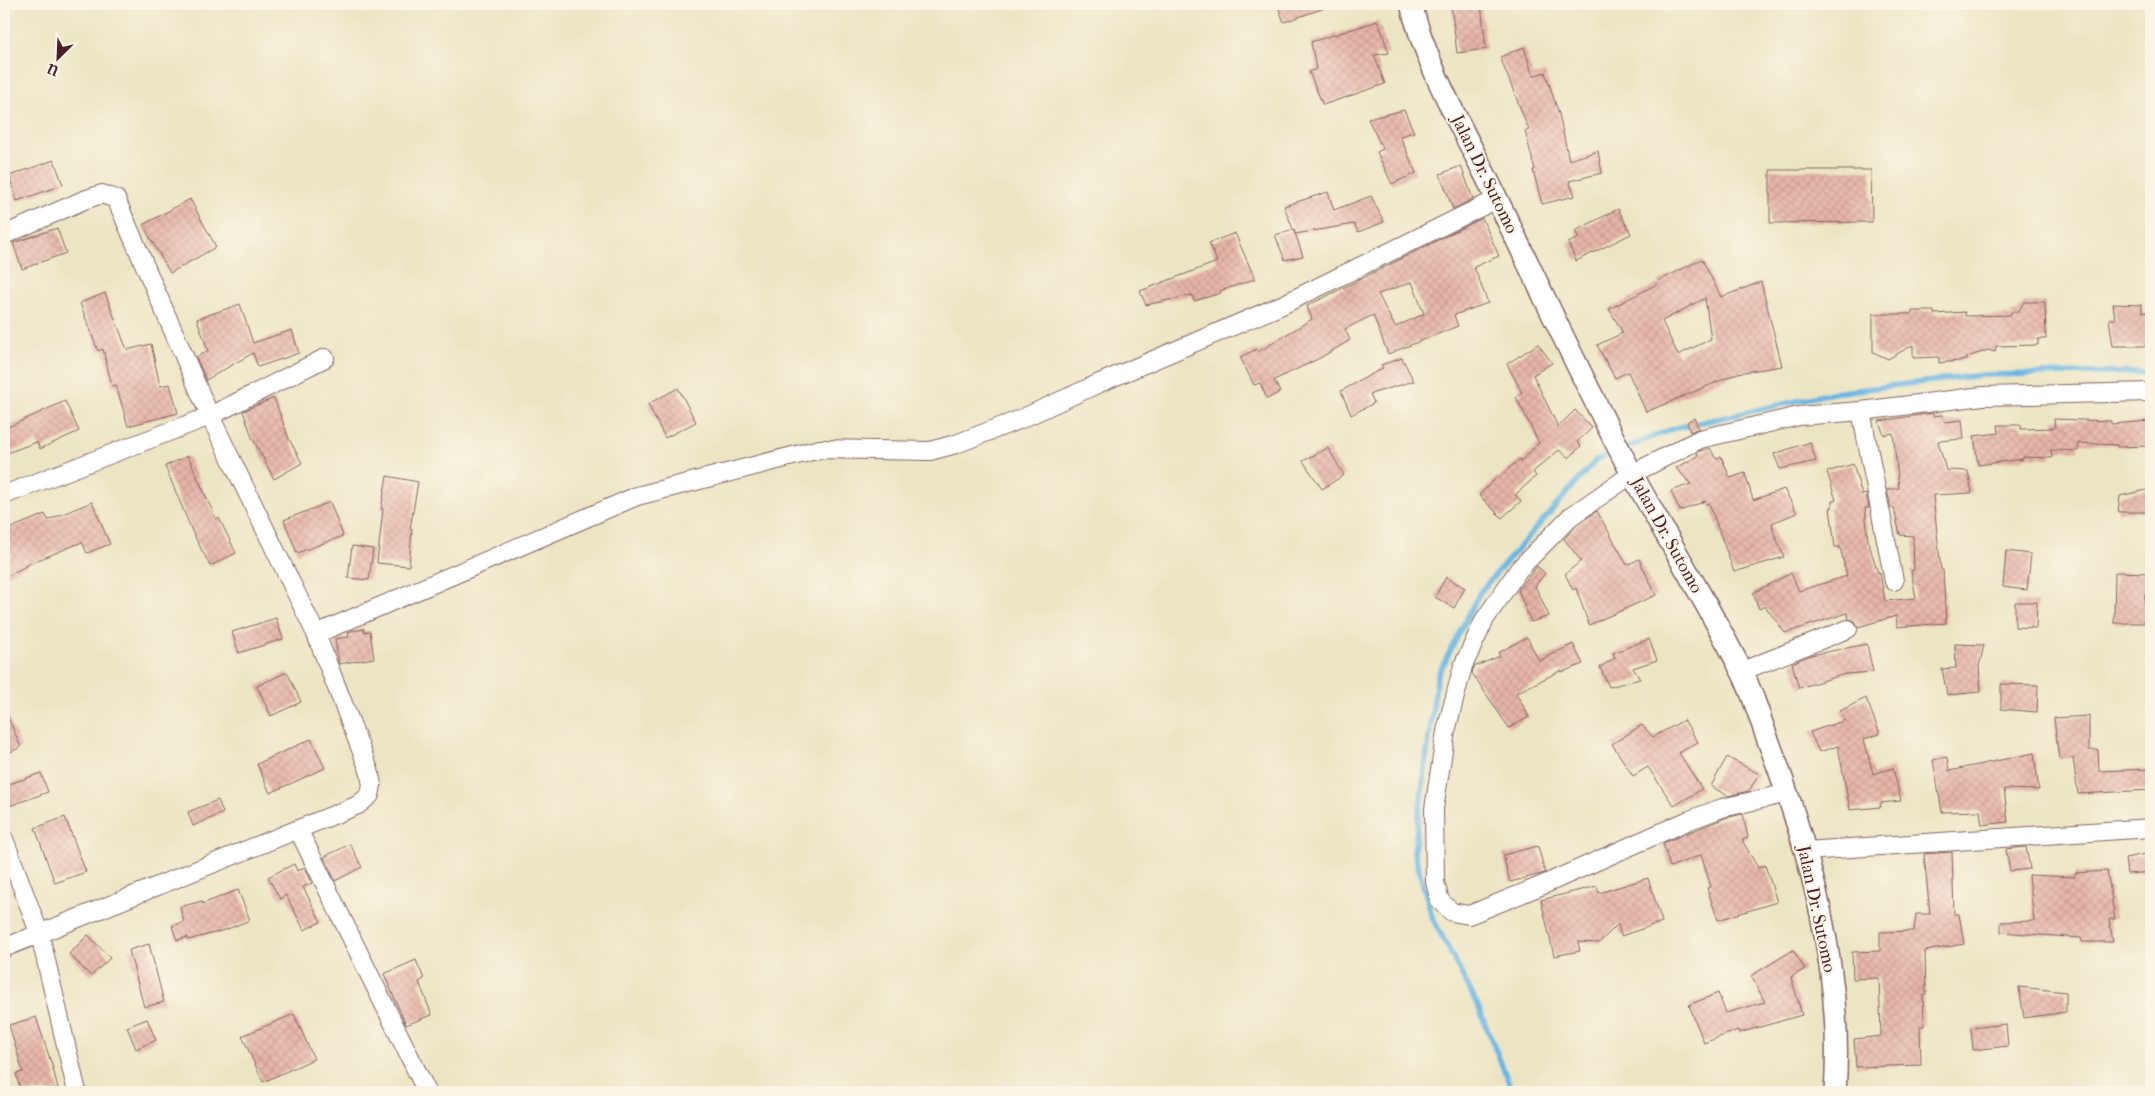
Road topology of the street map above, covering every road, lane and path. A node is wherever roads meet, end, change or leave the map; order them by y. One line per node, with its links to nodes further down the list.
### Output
1 (1411, 4): 2 (street, Jalan Dr. Sutomo)
2 (1497, 199): 8 (street, Jalan Dr. Sutomo); 12 (street)
3 (4, 235): 7 (street)
4 (325, 358): 7 (street)
5 (2151, 392): 6 (street)
6 (1861, 411): 8 (street); 10 (street)
7 (210, 416): 9 (street); 12 (street)
8 (1632, 473): 13 (street, Jalan Dr. Sutomo); 14 (street)
9 (4, 495)
10 (1894, 582)
11 (1848, 629): 13 (street)
12 (316, 634): 16 (street)
13 (1742, 671): 14 (street, Jalan Dr. Sutomo)
14 (1788, 793): 18 (street, Jalan Dr. Sutomo)
15 (2151, 828): 18 (street)
16 (298, 829): 19 (street); 22 (street)
17 (4, 839): 19 (street)
18 (1805, 851): 23 (street, Jalan Dr. Sutomo)
19 (40, 935): 20 (street); 21 (street)
20 (4, 948)
21 (77, 1092)
22 (427, 1092)
23 (1835, 1092)

